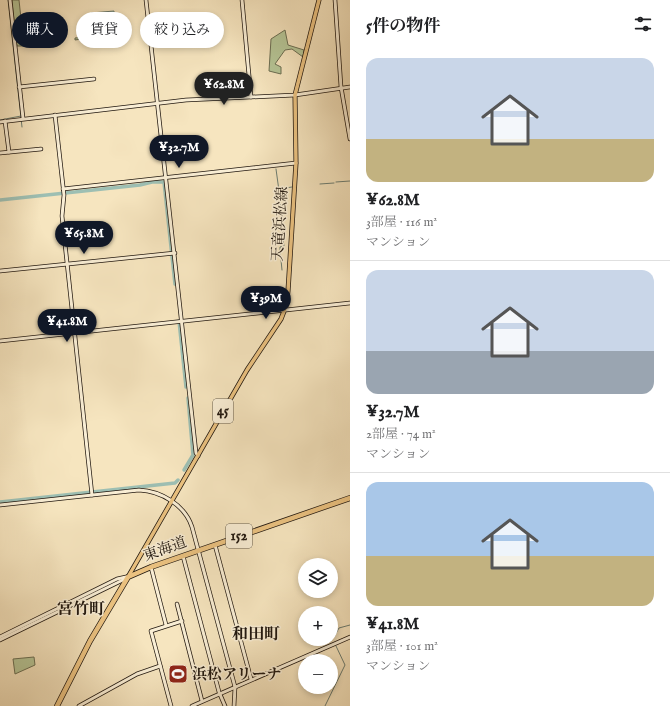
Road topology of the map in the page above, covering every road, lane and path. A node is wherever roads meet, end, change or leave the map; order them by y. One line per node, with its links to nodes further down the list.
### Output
1 (10, 0): 7 (street)
2 (146, 0): 12 (street)
3 (242, 0): 11 (street)
4 (319, 0): 10 (main road, 天竜浜松線 / 45)
5 (335, 0): 8 (street)
6 (94, 79): 7 (street)
7 (19, 87): 14 (street)
8 (341, 87): 9 (street); 10 (street); 17 (street)
9 (350, 87)
10 (295, 95): 11 (street); 21 (main road, 天竜浜松線 / 45)
11 (251, 96): 12 (street)
12 (158, 103): 13 (street); 22 (street)
13 (55, 115): 14 (street); 23 (street)
14 (24, 117): 15 (street)
15 (5, 121): 16 (street); 19 (street)
16 (0, 122)
17 (350, 139)
18 (41, 149): 19 (street)
19 (8, 152): 20 (street)
20 (0, 153)
21 (296, 163): 22 (street); 28 (main road, 天竜浜松線 / 45)
22 (166, 178): 23 (street); 24 (street)
23 (63, 189): 25 (street)
24 (173, 253): 25 (street); 29 (street)
25 (67, 264): 26 (street); 30 (street)
26 (0, 271)
27 (350, 302): 28 (street)
28 (285, 310): 29 (street); 32 (main road, 天竜浜松線 / 45)
29 (180, 322): 30 (street); 32 (street)
30 (74, 333): 31 (street); 33 (street)
31 (0, 341)
32 (198, 456): 35 (main road, 天竜浜松線 / 45)
33 (91, 493): 35 (street); 36 (street)
34 (350, 498): 37 (highway, 東海道 / 152)
35 (171, 501): 38 (street); 41 (main road, 天竜浜松線 / 45)
36 (0, 505)
37 (215, 545): 38 (highway, 東海道 / 152); 48 (street)
38 (198, 550): 39 (highway, 東海道 / 152); 49 (street)
39 (183, 556): 40 (highway, 東海道 / 152); 50 (street)
40 (151, 567): 41 (highway, 東海道 / 152); 44 (street)
41 (128, 577): 46 (street); 52 (highway, 東海道)
42 (177, 604): 43 (street)
43 (182, 622): 44 (street); 51 (street)
44 (166, 625): 47 (street)
45 (350, 637): 48 (street)
46 (0, 639)
47 (160, 666): 53 (street); 54 (street)
48 (251, 679): 49 (street)
49 (235, 687): 50 (street); 57 (street)
50 (219, 693): 51 (street); 56 (street)
51 (202, 701): 55 (street)
52 (57, 706)
53 (79, 706)
54 (171, 706)
55 (192, 706)
56 (225, 706)
57 (234, 706)

